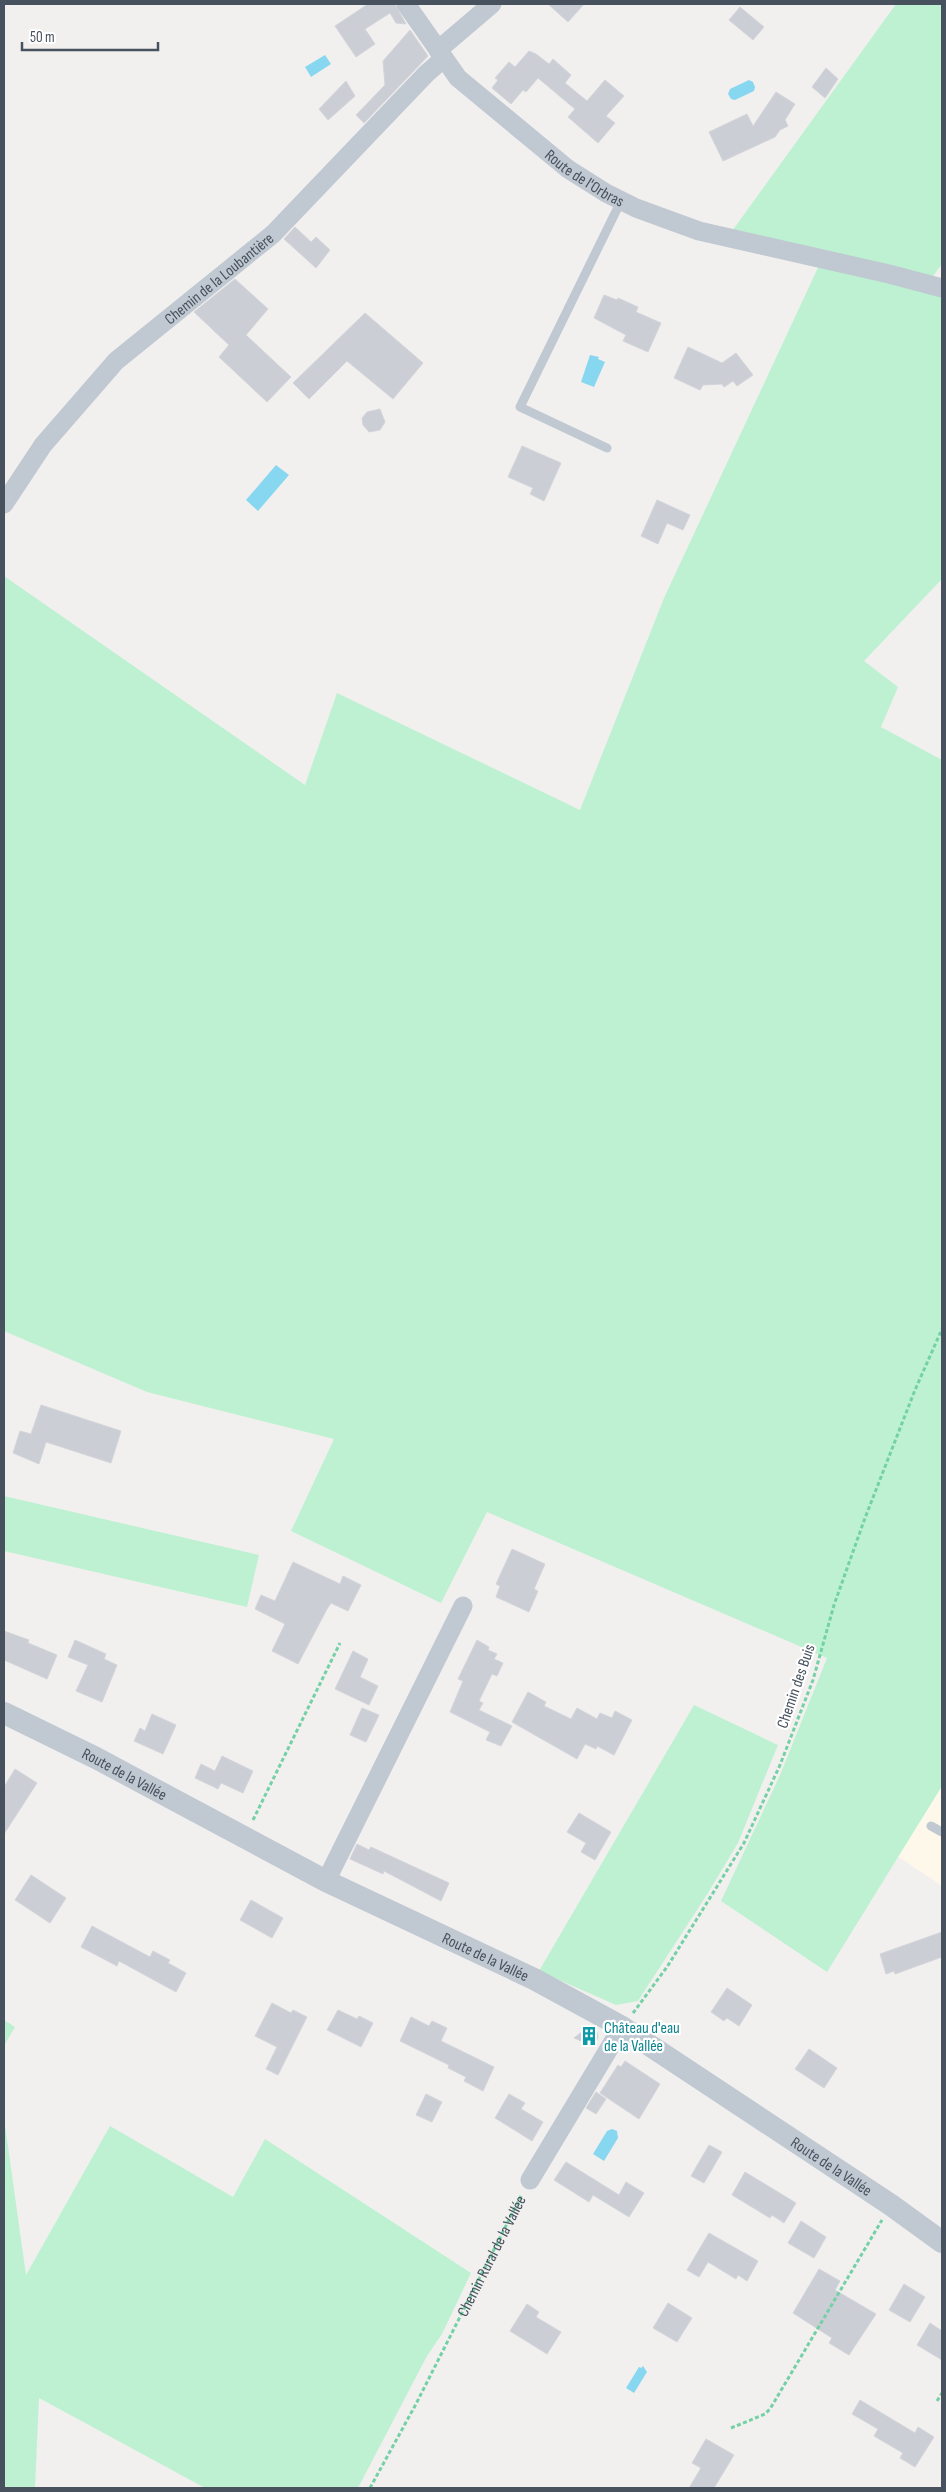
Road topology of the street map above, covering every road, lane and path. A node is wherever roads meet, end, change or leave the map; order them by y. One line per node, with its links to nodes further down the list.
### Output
1 (406, 4): 3 (street, Route de l'Orbras)
2 (492, 4): 3 (street, Chemin de la Loubantière)
3 (440, 55): 4 (street, Route de l'Orbras); 7 (street, Chemin de la Loubantière)
4 (621, 201): 5 (street, Route de l'Orbras); 6 (lane)
5 (942, 288)
6 (607, 448)
7 (4, 504)
8 (942, 1330): 16 (path, Chemin des Buis)
9 (463, 1606): 15 (street)
10 (340, 1643): 14 (path)
11 (4, 1713): 14 (street, Route de la Vallée)
12 (931, 1826): 13 (lane)
13 (942, 1832)
14 (244, 1838): 15 (street, Route de la Vallée)
15 (326, 1881): 16 (street, Route de la Vallée)
16 (622, 2027): 17 (street, Chemin Rural de la Vallée); 18 (street, Route de la Vallée)
17 (530, 2180): 23 (path, Chemin Rural de la Vallée)
18 (891, 2205): 19 (street, Route de la Vallée); 22 (path)
19 (942, 2242)
20 (942, 2393): 21 (path)
21 (937, 2401)
22 (731, 2428)
23 (370, 2488)

